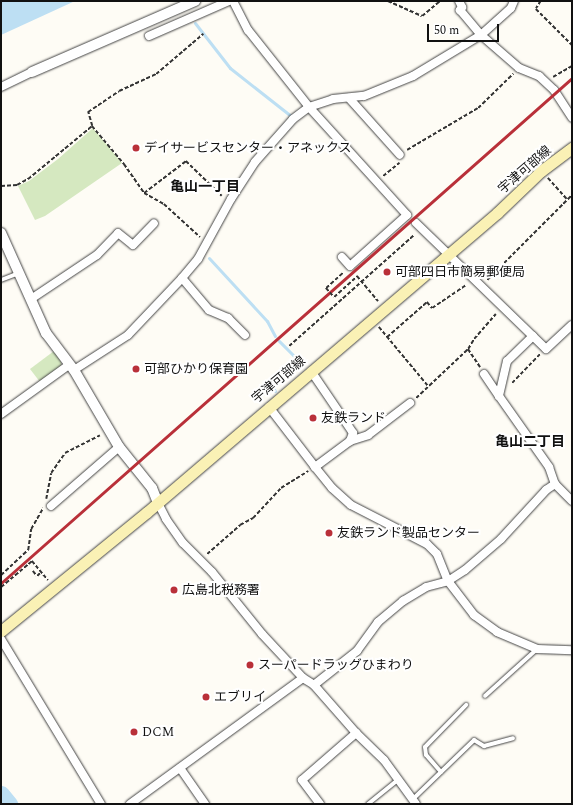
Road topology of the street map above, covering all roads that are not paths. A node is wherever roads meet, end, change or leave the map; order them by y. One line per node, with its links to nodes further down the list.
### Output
1 (195, 1): 8 (street)
2 (229, 1): 7 (street)
3 (234, 1): 11 (street)
4 (458, 1): 6 (street)
5 (514, 1): 6 (street)
6 (481, 35): 10 (street); 12 (street)
7 (149, 36)
8 (32, 72): 9 (street)
9 (1, 87)
10 (349, 98): 11 (street); 14 (street)
11 (309, 107): 19 (street); 21 (street)
12 (572, 118)
13 (572, 148): 18 (main road, 宇津可部線)
14 (400, 155)
15 (154, 223): 23 (street)
16 (419, 225): 18 (street)
17 (1, 233): 20 (street)
18 (450, 253): 26 (street); 28 (main road, 宇津可部線)
19 (342, 257)
20 (20, 273): 22 (lane); 23 (street)
21 (182, 278): 25 (street); 27 (street)
22 (1, 280)
23 (31, 299): 27 (street)
24 (572, 325): 26 (street)
25 (245, 335)
26 (533, 336): 30 (street)
27 (72, 368): 33 (street); 35 (street)
28 (311, 371): 32 (main road, 宇津可部線); 34 (street)
29 (484, 374): 30 (street)
30 (499, 396): 37 (street)
31 (410, 402): 34 (street)
32 (269, 406): 36 (street); 39 (main road, 宇津可部線)
33 (1, 414)
34 (350, 441): 36 (street)
35 (119, 448): 39 (street); 40 (street)
36 (314, 467): 41 (street)
37 (555, 484): 38 (street); 41 (street)
38 (572, 501)
39 (158, 503): 42 (main road, 宇津可部線); 46 (street)
40 (51, 506)
41 (448, 581): 44 (street); 47 (street)
42 (1, 632)
43 (1, 640): 56 (street)
44 (537, 649): 45 (street); 48 (lane)
45 (572, 650)
46 (303, 678): 47 (street); 52 (street)
47 (314, 685): 50 (street)
48 (485, 696)
49 (466, 705): 53 (lane)
50 (356, 733): 54 (street); 59 (street)
51 (513, 738): 53 (lane)
52 (180, 768): 57 (street); 58 (street)
53 (441, 772): 55 (lane)
54 (398, 780): 55 (street); 60 (lane)
55 (414, 802)
56 (101, 804)
57 (130, 804)
58 (205, 804)
59 (320, 804)
60 (368, 804)

